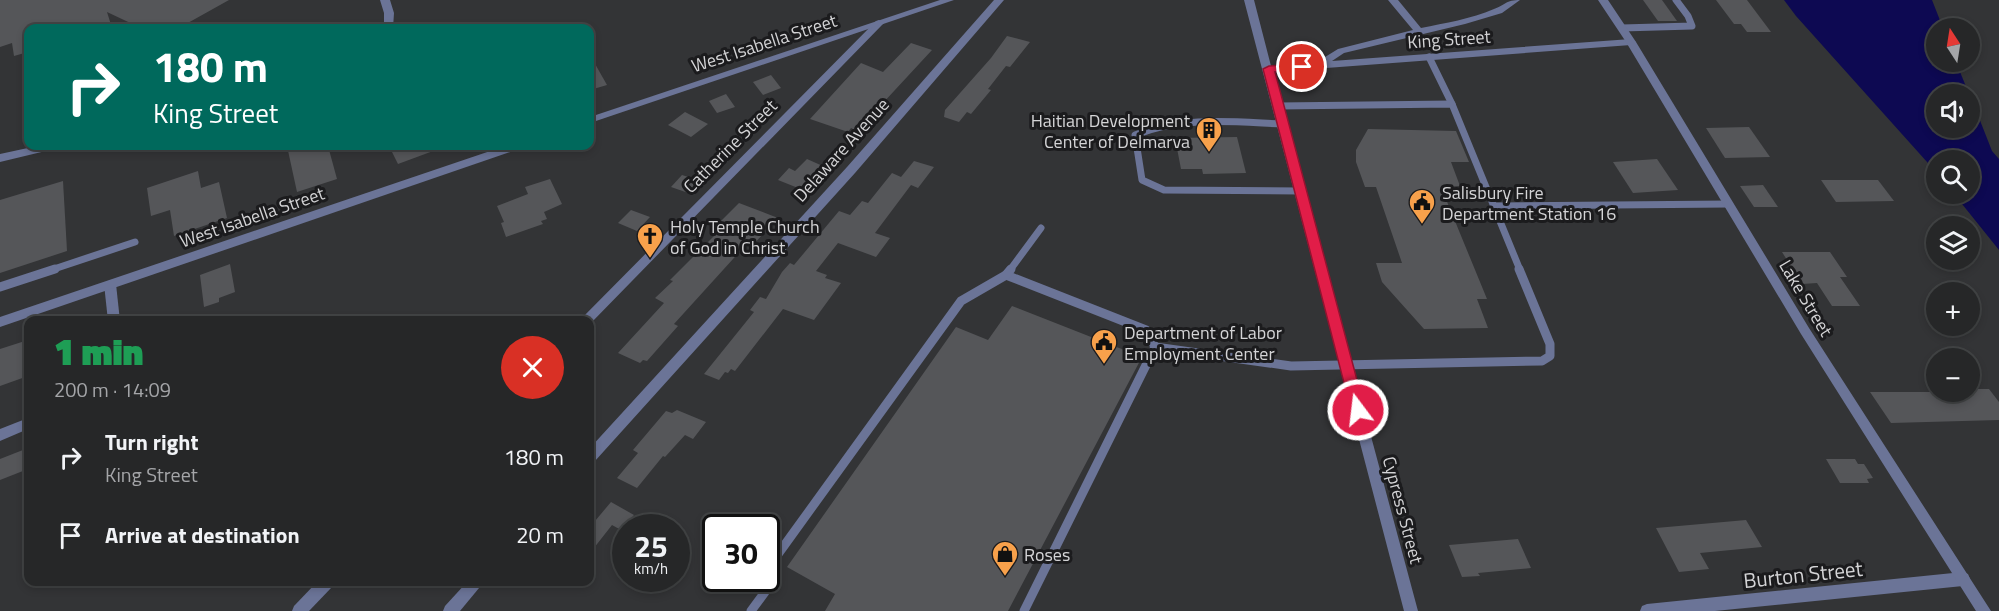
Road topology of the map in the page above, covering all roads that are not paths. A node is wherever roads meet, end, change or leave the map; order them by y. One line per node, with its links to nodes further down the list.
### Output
1 (385, 0): 10 (street)
2 (949, 0): 9 (street, West Isabella Street)
3 (999, 0): 39 (street, Delaware Avenue)
4 (1249, 0): 16 (street, Cypress Street)
5 (1393, 0): 12 (street)
6 (1515, 0): 12 (street)
7 (1603, 0): 11 (street, Lake Street)
8 (1676, 0): 11 (lane)
9 (879, 23): 19 (street, West Isabella Street); 33 (street, Catherine Street)
10 (389, 24)
11 (1622, 28): 13 (street, Lake Street)
12 (1419, 31): 15 (street)
13 (1631, 42): 14 (street, King Street); 25 (street, Lake Street)
14 (1430, 57): 15 (street, King Street); 17 (lane)
15 (1318, 66): 16 (street, King Street)
16 (1269, 69): 18 (street, Cypress Street)
17 (1452, 104): 18 (lane); 26 (lane)
18 (1278, 105): 20 (street, Cypress Street)
19 (594, 119)
20 (1283, 124): 24 (street, Cypress Street); 24 (lane)
21 (33, 150): 23 (street)
22 (503, 150): 30 (street, West Isabella Street)
23 (0, 158)
24 (1300, 191): 36 (street, Cypress Street)
25 (1729, 204): 26 (lane); 40 (street, Lake Street)
26 (1493, 206): 36 (lane)
27 (1041, 228): 29 (lane)
28 (135, 242): 31 (lane)
29 (1006, 275): 35 (lane); 45 (lane)
30 (110, 284): 32 (street); 34 (street, West Isabella Street)
31 (0, 286)
32 (113, 316)
33 (590, 316)
34 (0, 322)
35 (1155, 347): 36 (lane); 46 (lane)
36 (1346, 366): 47 (street, Cypress Street)
37 (24, 425): 38 (street)
38 (0, 435)
39 (594, 453)
40 (1963, 579): 48 (street, Burton Street); 49 (street, Lake Street)
41 (323, 586): 43 (street)
42 (473, 586): 44 (street)
43 (298, 611)
44 (450, 611)
45 (751, 611)
46 (1024, 611)
47 (1411, 611)
48 (1647, 611)
49 (1984, 611)

